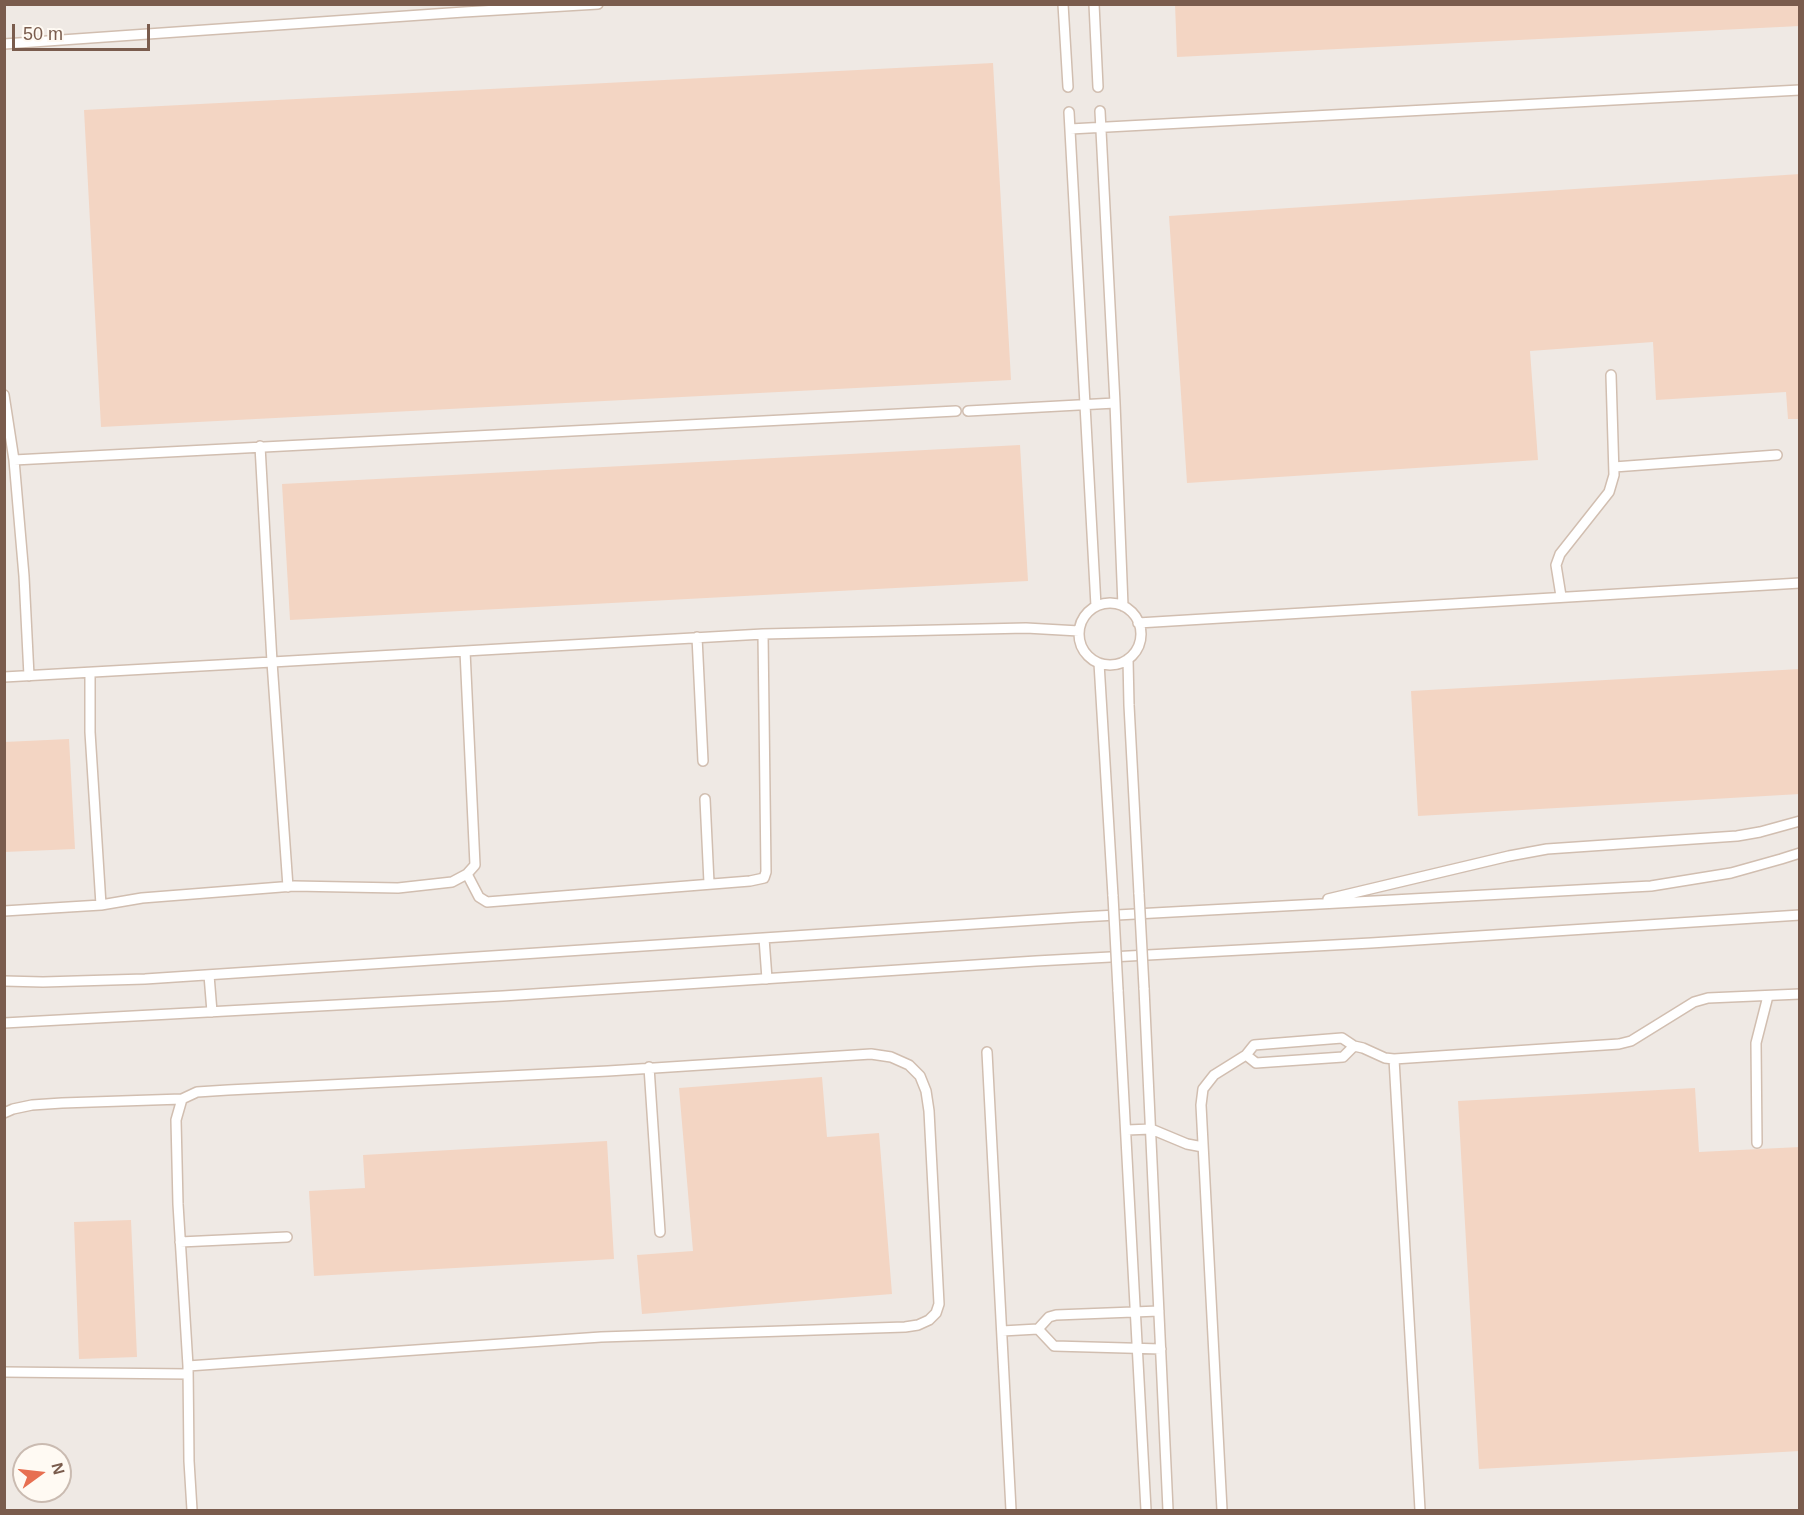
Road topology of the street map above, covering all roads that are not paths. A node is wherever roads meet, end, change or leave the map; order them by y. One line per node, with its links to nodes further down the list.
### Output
1 (598, 4): 4 (lane)
2 (1063, 4): 5 (lane)
3 (1094, 4): 6 (lane)
4 (4, 44)
5 (1068, 87)
6 (1098, 87)
7 (1800, 90): 10 (lane)
8 (1100, 111): 10 (lane)
9 (1069, 112): 11 (lane)
10 (1100, 127): 11 (lane); 14 (lane)
11 (1070, 129): 15 (lane)
12 (1611, 375): 21 (lane)
13 (4, 395): 20 (lane)
14 (1115, 403): 15 (lane); 25 (lane)
15 (1085, 405): 17 (lane); 24 (lane)
16 (956, 411): 18 (lane)
17 (968, 411)
18 (260, 446): 20 (lane); 32 (lane)
19 (1777, 455): 21 (lane)
20 (14, 460): 35 (lane)
21 (1614, 467): 23 (lane)
22 (1800, 583): 23 (lane)
23 (1561, 596): 26 (lane)
24 (1096, 606): 25 (lane); 27 (lane)
25 (1123, 606): 26 (lane)
26 (1138, 622): 31 (lane)
27 (1079, 631): 28 (lane); 33 (lane)
28 (763, 634): 29 (lane); 42 (lane)
29 (697, 638): 30 (lane); 37 (lane)
30 (465, 651): 32 (lane); 41 (lane)
31 (1128, 659): 33 (lane); 63 (lane, bridge)
32 (272, 662): 34 (lane); 43 (lane)
33 (1099, 663): 64 (lane, bridge)
34 (90, 673): 35 (lane); 45 (lane)
35 (29, 676): 36 (lane)
36 (4, 677)
37 (703, 760)
38 (705, 799): 42 (lane)
39 (1800, 821): 44 (lane)
40 (1800, 853): 44 (lane)
41 (467, 874): 42 (lane); 43 (lane)
42 (709, 884)
43 (288, 887): 45 (lane)
44 (1311, 904): 48 (lane)
45 (101, 905): 46 (lane)
46 (4, 911)
47 (1800, 915): 50 (lane)
48 (764, 938): 49 (lane); 50 (lane)
49 (209, 975): 51 (lane); 54 (lane)
50 (767, 979): 54 (lane)
51 (4, 981)
52 (1800, 994): 53 (lane)
53 (1768, 996): 59 (lane); 65 (lane)
54 (212, 1012): 55 (lane)
55 (4, 1023)
56 (1354, 1046): 58 (lane); 58 (lane); 59 (lane)
57 (987, 1052): 73 (lane)
58 (1246, 1055): 66 (lane)
59 (1394, 1059): 83 (lane)
60 (649, 1067): 61 (lane); 67 (lane); 76 (lane)
61 (182, 1099): 62 (lane); 69 (lane)
62 (4, 1113)
63 (1151, 1129): 64 (lane); 66 (lane); 71 (lane)
64 (1127, 1130): 70 (lane)
65 (1757, 1143)
66 (1203, 1147): 82 (lane)
67 (660, 1232)
68 (287, 1237): 69 (lane)
69 (180, 1242): 76 (lane)
70 (1136, 1311): 71 (lane); 72 (lane); 74 (lane)
71 (1159, 1311): 75 (lane)
72 (1038, 1329): 73 (lane); 74 (lane)
73 (1002, 1330): 79 (lane)
74 (1138, 1349): 75 (lane); 80 (lane)
75 (1161, 1349): 81 (lane)
76 (188, 1370): 77 (lane); 78 (lane)
77 (4, 1372)
78 (192, 1510)
79 (1011, 1510)
80 (1146, 1510)
81 (1168, 1510)
82 (1222, 1510)
83 (1420, 1510)

